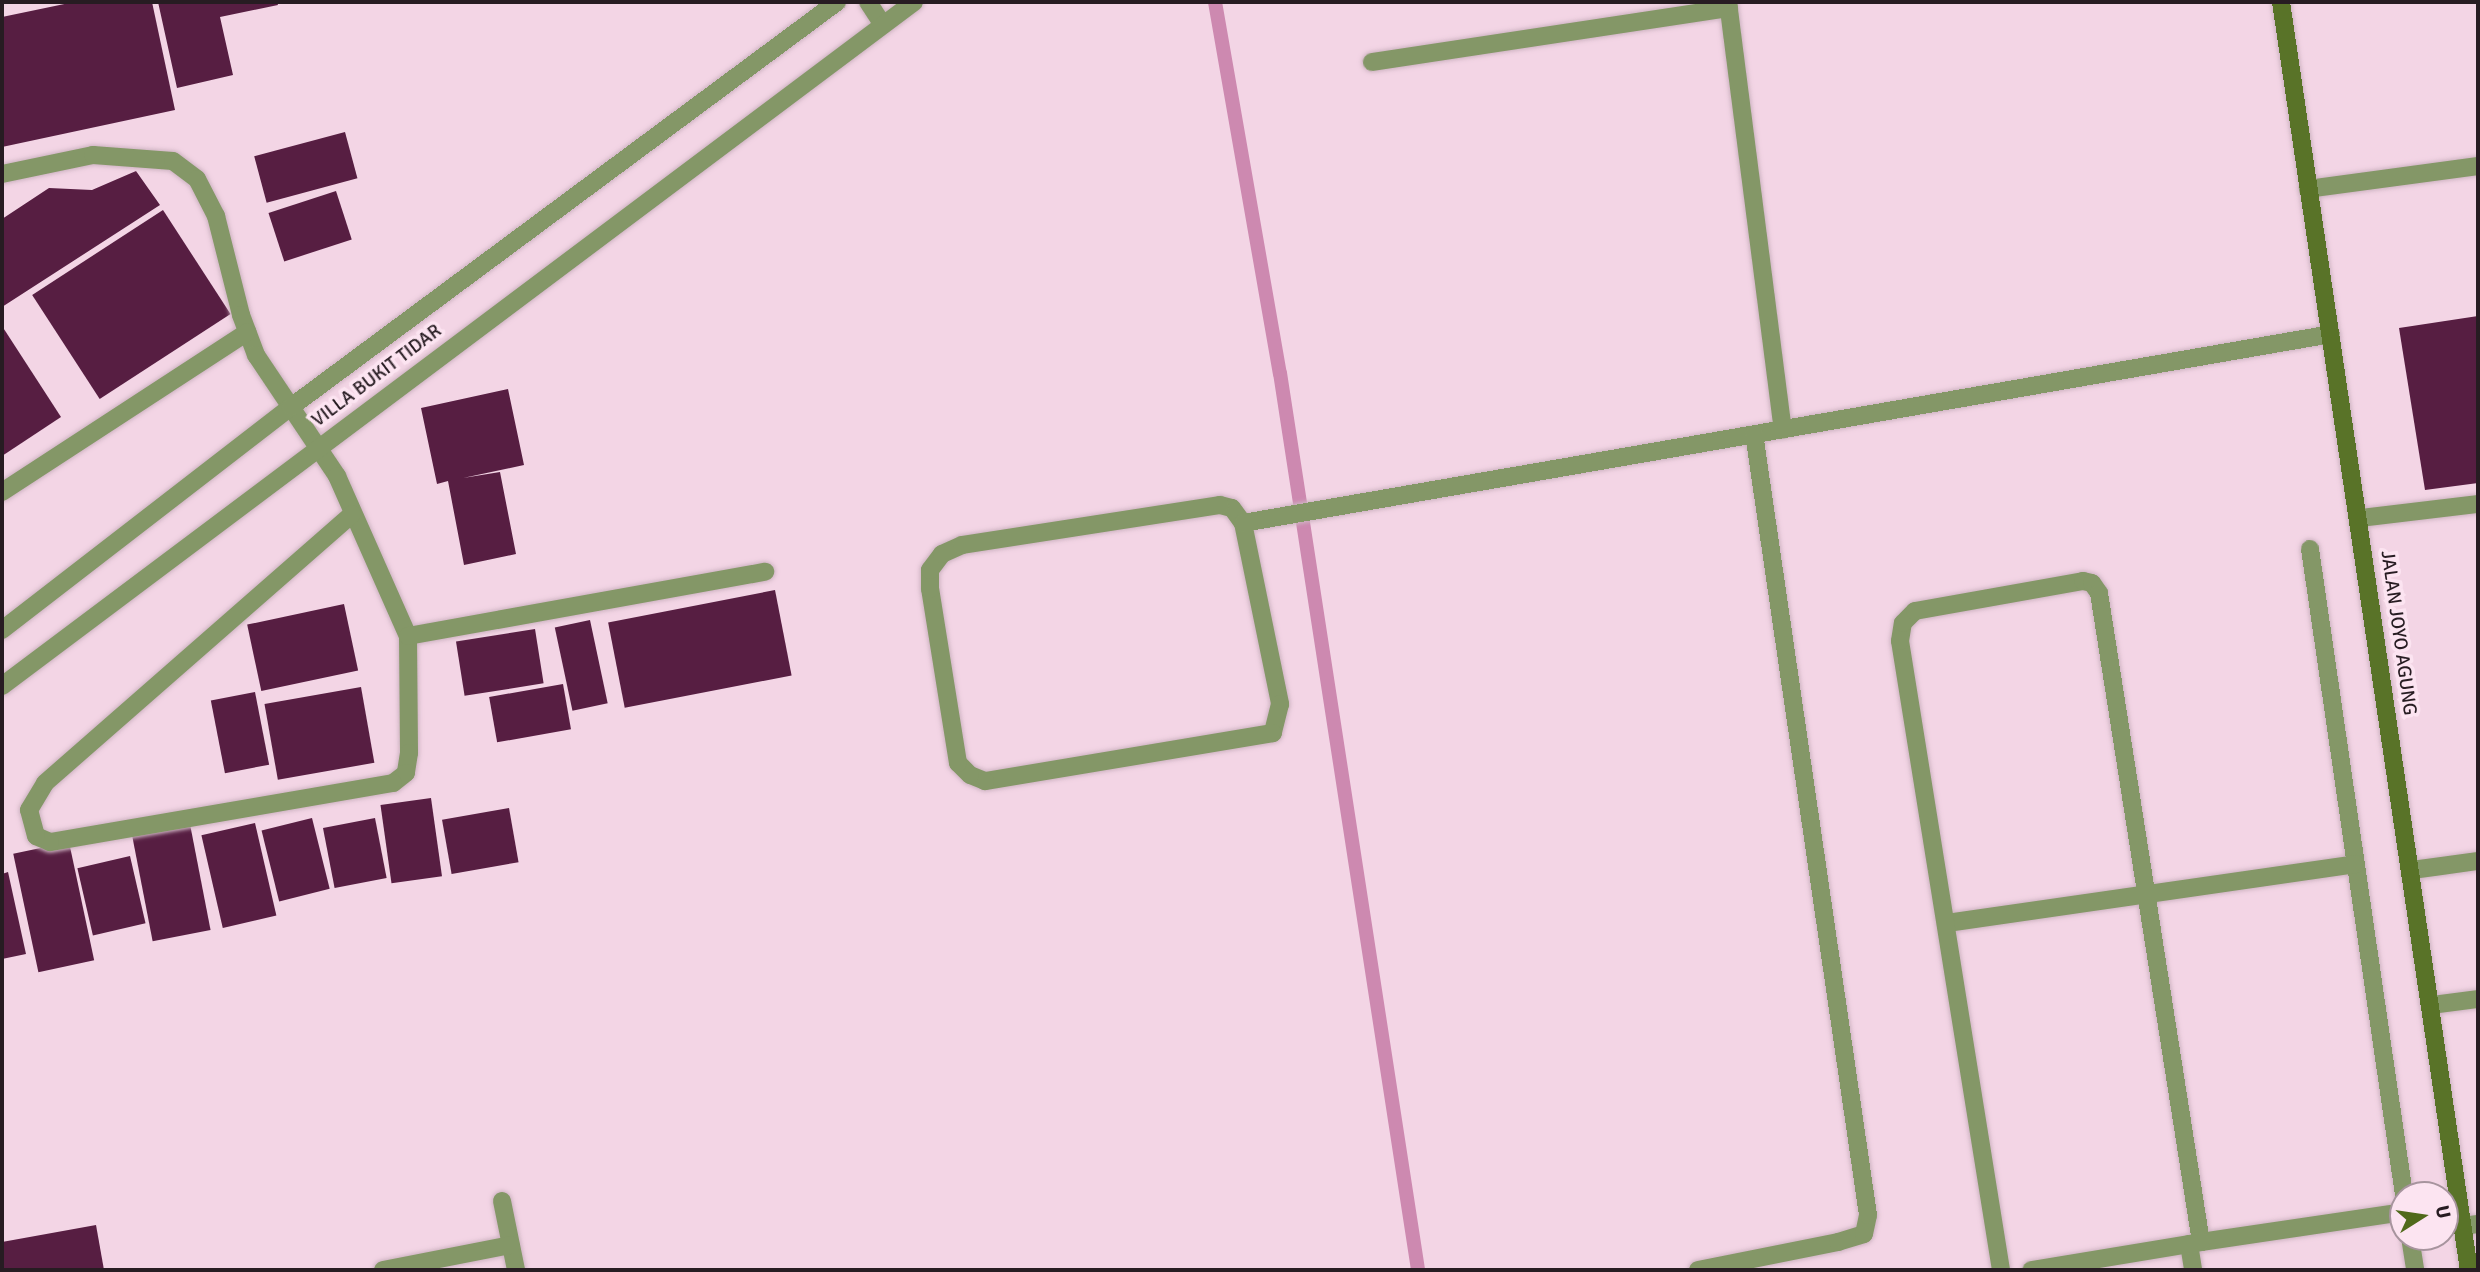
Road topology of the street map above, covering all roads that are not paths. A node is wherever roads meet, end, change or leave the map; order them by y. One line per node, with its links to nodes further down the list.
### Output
1 (837, 2): 13 (street, VILLA BUKIT TIDAR)
2 (868, 2): 6 (street)
3 (914, 2): 6 (street, VILLA BUKIT TIDAR)
4 (2281, 2): 10 (main road, JALAN JOYO AGUNG)
5 (1728, 5): 7 (street); 14 (street)
6 (883, 25): 16 (street, VILLA BUKIT TIDAR)
7 (1371, 62)
8 (2478, 166): 10 (street)
9 (2, 174): 11 (street)
10 (2308, 188): 12 (main road, JALAN JOYO AGUNG)
11 (247, 332): 13 (street); 17 (street)
12 (2331, 334): 14 (street); 20 (main road, JALAN JOYO AGUNG)
13 (291, 407): 16 (street); 24 (street, VILLA BUKIT TIDAR)
14 (1783, 429): 15 (street)
15 (1754, 434): 21 (street); 43 (street)
16 (318, 446): 19 (street); 26 (street, VILLA BUKIT TIDAR)
17 (2, 492)
18 (2478, 504): 20 (street)
19 (352, 514): 25 (street); 25 (street)
20 (2360, 518): 29 (main road, JALAN JOYO AGUNG)
21 (1243, 523): 21 (street)
22 (2310, 549): 28 (street)
23 (765, 572): 25 (street)
24 (2, 630)
25 (408, 636)
26 (2, 686)
27 (2478, 862): 29 (street)
28 (2356, 864): 30 (street); 34 (street)
29 (2412, 870): 33 (main road, JALAN JOYO AGUNG)
30 (2143, 893): 31 (street); 31 (street); 38 (street)
31 (1947, 923): 44 (street)
32 (2478, 999): 33 (street)
33 (2432, 1004): 37 (main road, JALAN JOYO AGUNG)
34 (2402, 1181)
35 (502, 1201): 39 (street)
36 (2389, 1214): 38 (street)
37 (2470, 1225): 48 (main road, JALAN JOYO AGUNG)
38 (2195, 1243): 45 (street); 46 (street)
39 (511, 1245): 41 (street); 42 (street)
40 (2412, 1251): 47 (street)
41 (383, 1270)
42 (516, 1270)
43 (1698, 1270)
44 (2001, 1270)
45 (2031, 1270)
46 (2193, 1270)
47 (2415, 1270)
48 (2469, 1270)

